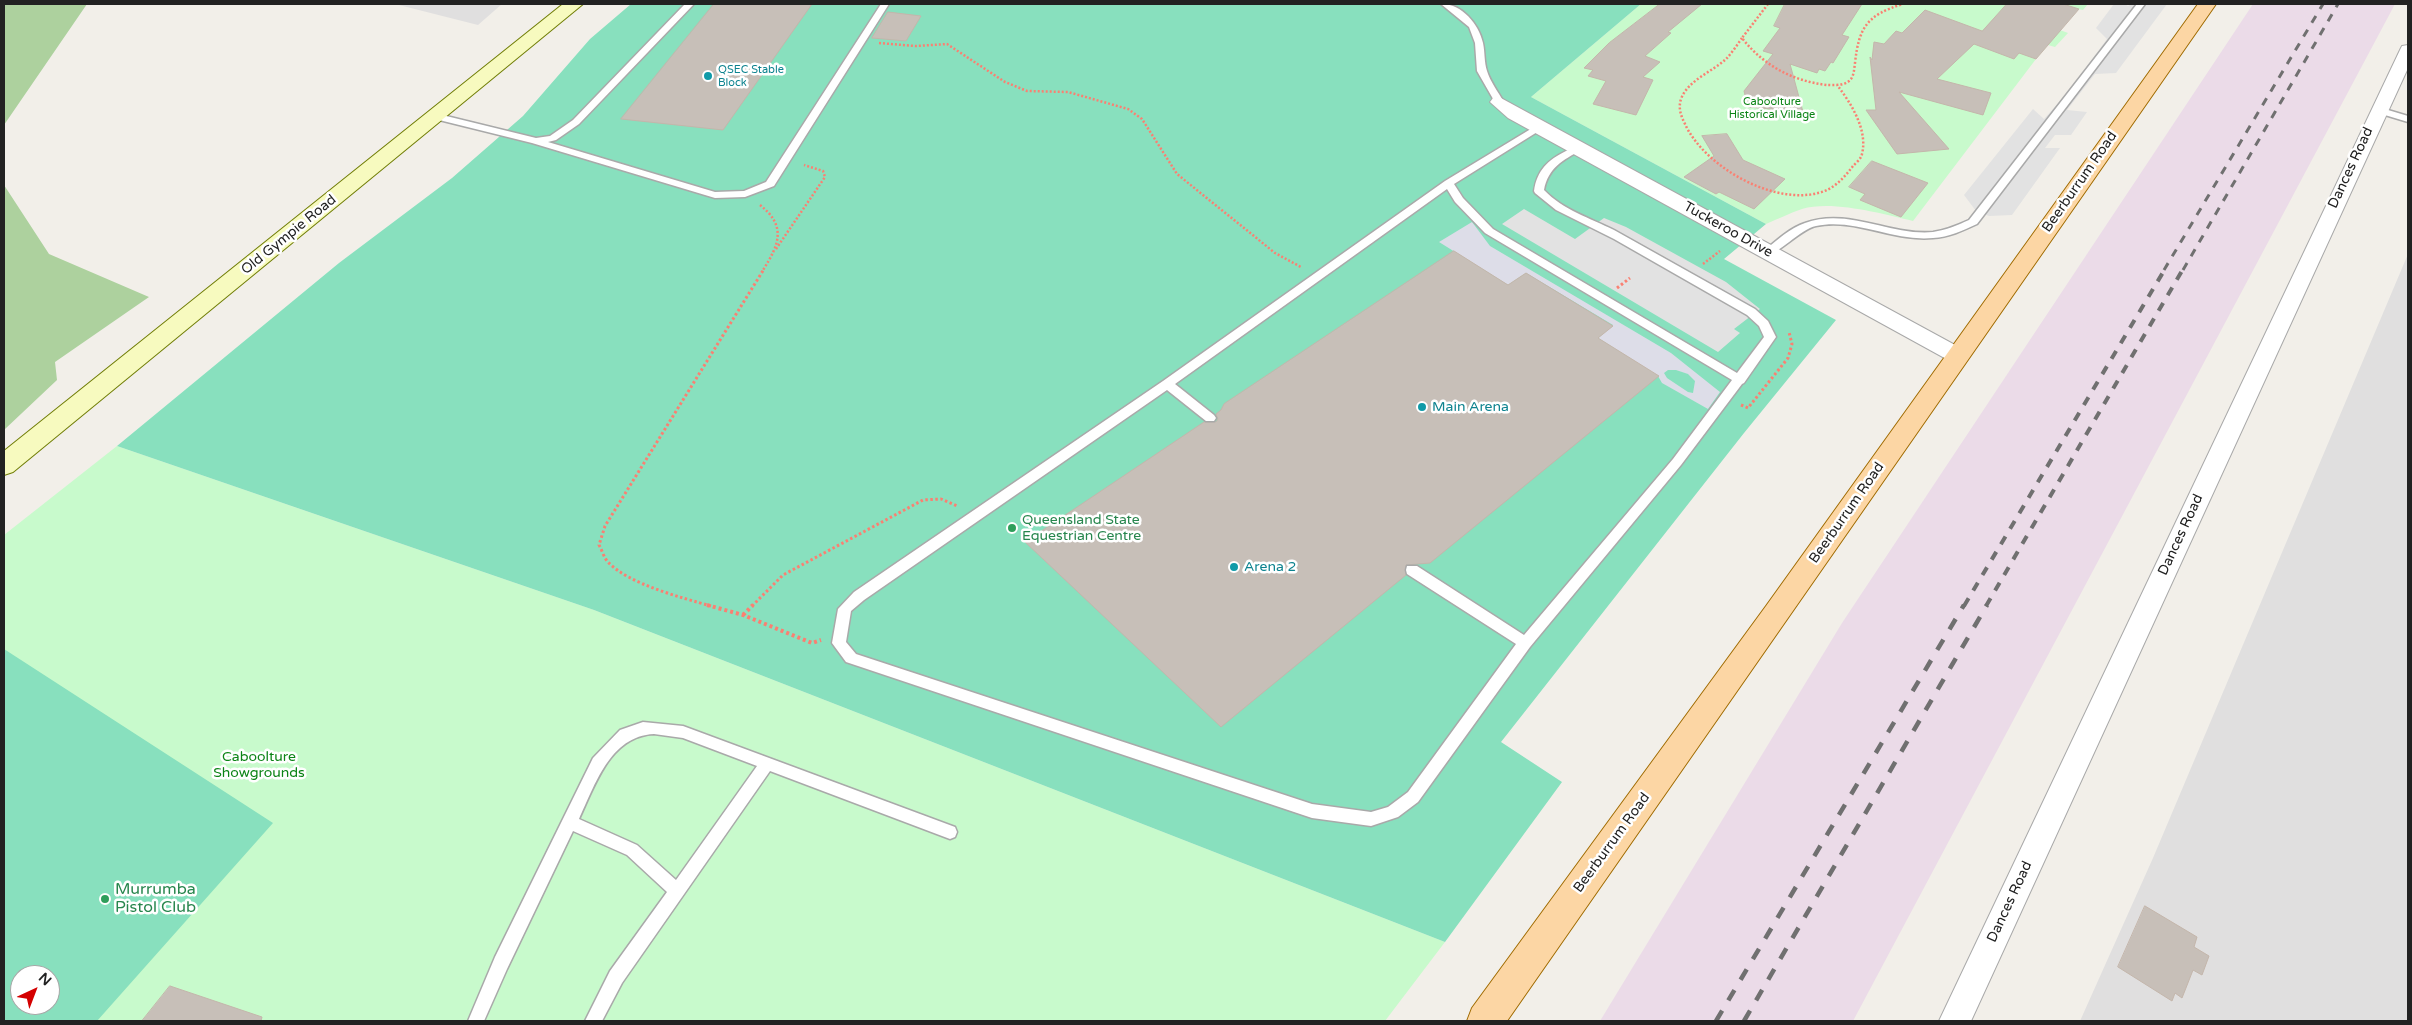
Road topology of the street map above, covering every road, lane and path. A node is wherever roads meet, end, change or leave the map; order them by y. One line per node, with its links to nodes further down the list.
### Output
1 (574, 4): 15 (main road, Old Gympie Road)
2 (690, 4): 18 (lane)
3 (885, 4): 10 (lane)
4 (1445, 4): 13 (lane)
5 (1768, 4): 9 (path)
6 (1903, 4): 12 (path)
7 (2141, 4): 24 (lane)
8 (2207, 4): 26 (main road, Beerburrum Road)
9 (1742, 38): 12 (path); 12 (path)
10 (860, 42): 20 (lane); 25 (path)
11 (2408, 50): 14 (street, Dances Road)
12 (1837, 85)
13 (1499, 102): 17 (street, Tuckeroo Drive)
14 (2378, 110): 16 (lane); 43 (street, Dances Road)
15 (434, 116): 18 (lane); 30 (main road, Old Gympie Road)
16 (2408, 119)
17 (1539, 127): 19 (street, Tuckeroo Drive); 21 (lane)
18 (535, 141): 22 (lane)
19 (1578, 148): 24 (street, Tuckeroo Drive); 27 (lane)
20 (784, 162): 22 (lane); 23 (path)
21 (1449, 183): 25 (lane); 27 (lane)
22 (745, 194): 23 (path)
23 (774, 252): 33 (path)
24 (1768, 253): 26 (street, Tuckeroo Drive)
25 (1316, 276): 28 (lane)
26 (1958, 356): 42 (main road, Beerburrum Road)
27 (1740, 380): 35 (lane)
28 (1167, 384): 29 (lane); 31 (lane)
29 (1210, 418)
30 (4, 465)
31 (971, 518): 33 (path); 34 (lane)
32 (1412, 570): 35 (lane)
33 (744, 615): 34 (path)
34 (840, 634): 35 (lane)
35 (1526, 643)
36 (767, 764): 37 (lane); 38 (lane); 39 (lane)
37 (570, 822): 39 (lane); 40 (lane)
38 (950, 832)
39 (677, 891): 41 (lane)
40 (476, 1021)
41 (593, 1021)
42 (1485, 1021)
43 (1955, 1021)

